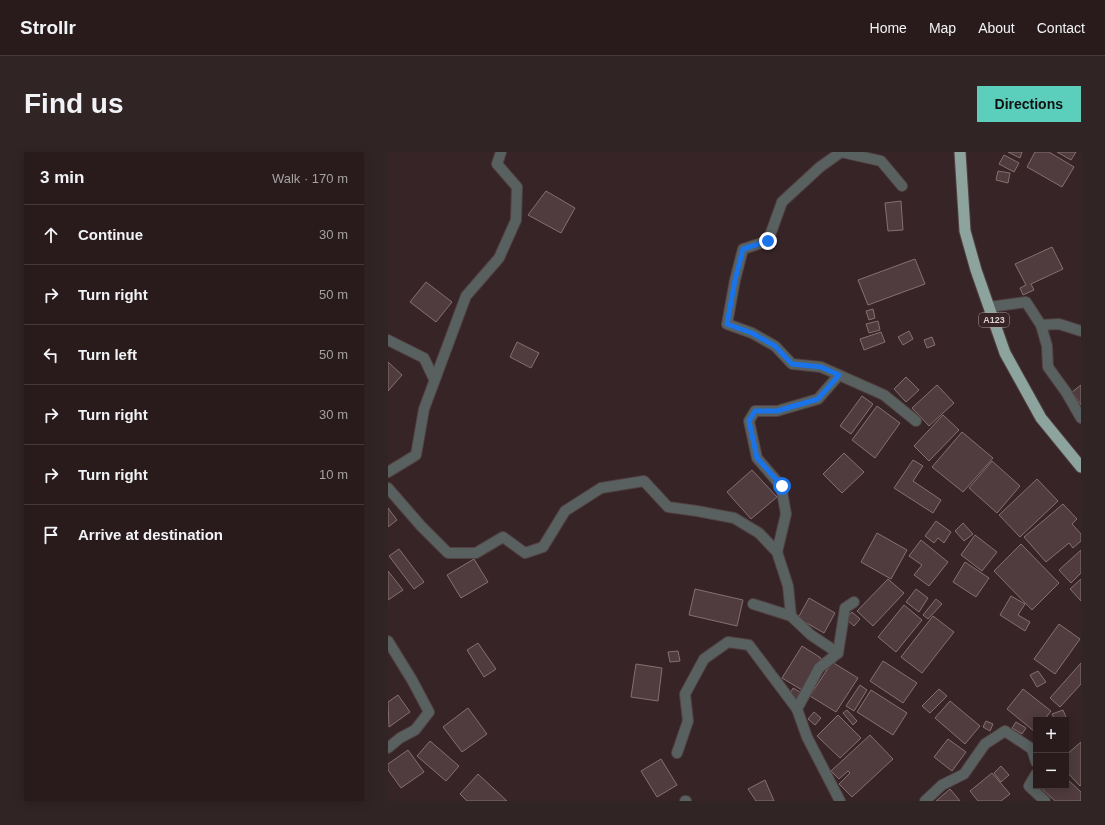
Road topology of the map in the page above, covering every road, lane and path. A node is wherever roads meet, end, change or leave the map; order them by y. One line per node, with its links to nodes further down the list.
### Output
1 (496, 152): 4 (street)
2 (501, 152): 4 (street)
3 (960, 152): 6 (highway, A123)
4 (498, 164): 11 (street)
5 (902, 186): 10 (street)
6 (990, 307): 7 (street); 14 (highway, A123)
7 (1041, 325): 8 (street); 12 (street)
8 (1081, 331)
9 (388, 340): 11 (street)
10 (839, 375): 13 (street); 17 (street)
11 (434, 379): 15 (street)
12 (1081, 418)
13 (916, 421)
14 (1081, 467)
15 (388, 472)
16 (388, 488): 17 (street)
17 (777, 552): 20 (street)
18 (854, 602): 22 (street)
19 (754, 604): 20 (street)
20 (790, 616): 22 (street)
21 (388, 641): 24 (street)
22 (838, 653): 23 (street)
23 (797, 709): 25 (street); 28 (street)
24 (388, 748)
25 (676, 753)
26 (1033, 753): 29 (street)
27 (1033, 779): 30 (street)
28 (840, 801)
29 (926, 801)
30 (1045, 801)

